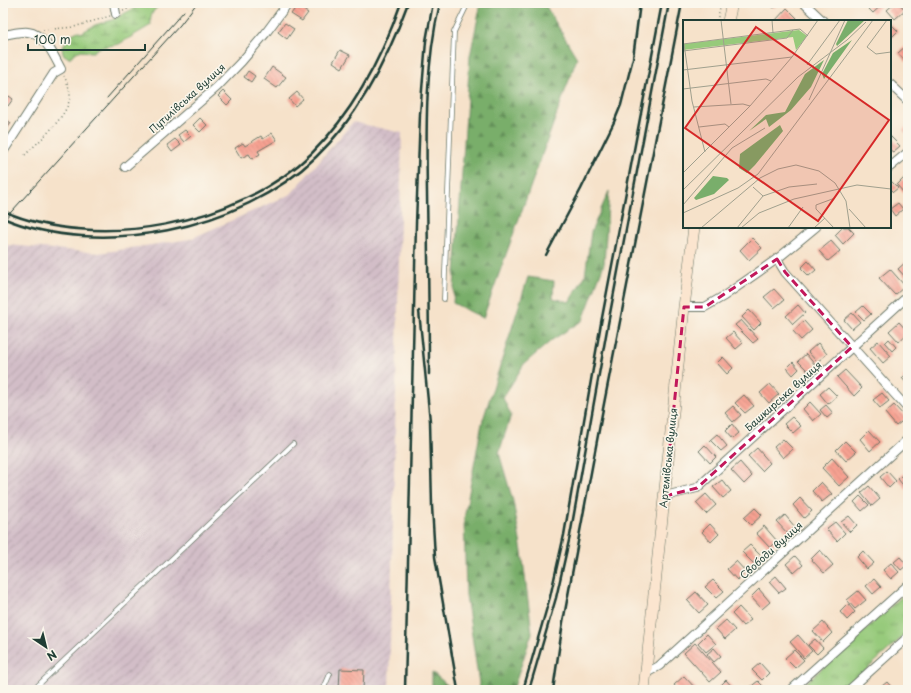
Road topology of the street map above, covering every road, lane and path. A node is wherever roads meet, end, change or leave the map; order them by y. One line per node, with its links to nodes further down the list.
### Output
1 (114, 3): 8 (street)
2 (139, 3): 8 (path)
3 (288, 3): 21 (street, Путилівська вулиця)
4 (468, 3): 26 (lane)
5 (721, 3): 9 (path)
6 (732, 3): 10 (main road)
7 (804, 3): 11 (street)
8 (116, 14): 12 (path)
9 (717, 20)
10 (728, 20)
11 (822, 20)
12 (29, 32): 13 (street); 14 (street)
13 (3, 35)
14 (61, 69): 17 (street); 19 (path)
15 (891, 85): 16 (street)
16 (908, 101)
17 (3, 152)
18 (908, 152): 20 (street)
19 (25, 155)
20 (891, 166)
21 (125, 167)
22 (694, 228): 27 (main road, Артемівська вулиця)
23 (815, 228): 24 (street)
24 (776, 259): 27 (street); 28 (street)
25 (908, 296): 28 (street, Башкирська вулиця)
26 (444, 299)
27 (684, 307): 32 (main road, Артемівська вулиця)
28 (852, 347): 29 (street); 32 (street, Башкирська вулиця)
29 (908, 409)
30 (908, 439): 35 (street, Свободи вулиця)
31 (293, 444): 37 (lane)
32 (665, 496): 35 (main road, Артемівська вулиця)
33 (908, 585): 40 (street)
34 (908, 637): 41 (street)
35 (645, 671): 39 (main road, Артемівська вулиця)
36 (330, 674): 38 (lane)
37 (33, 690)
38 (323, 690)
39 (644, 690)
40 (791, 690)
41 (849, 690)

